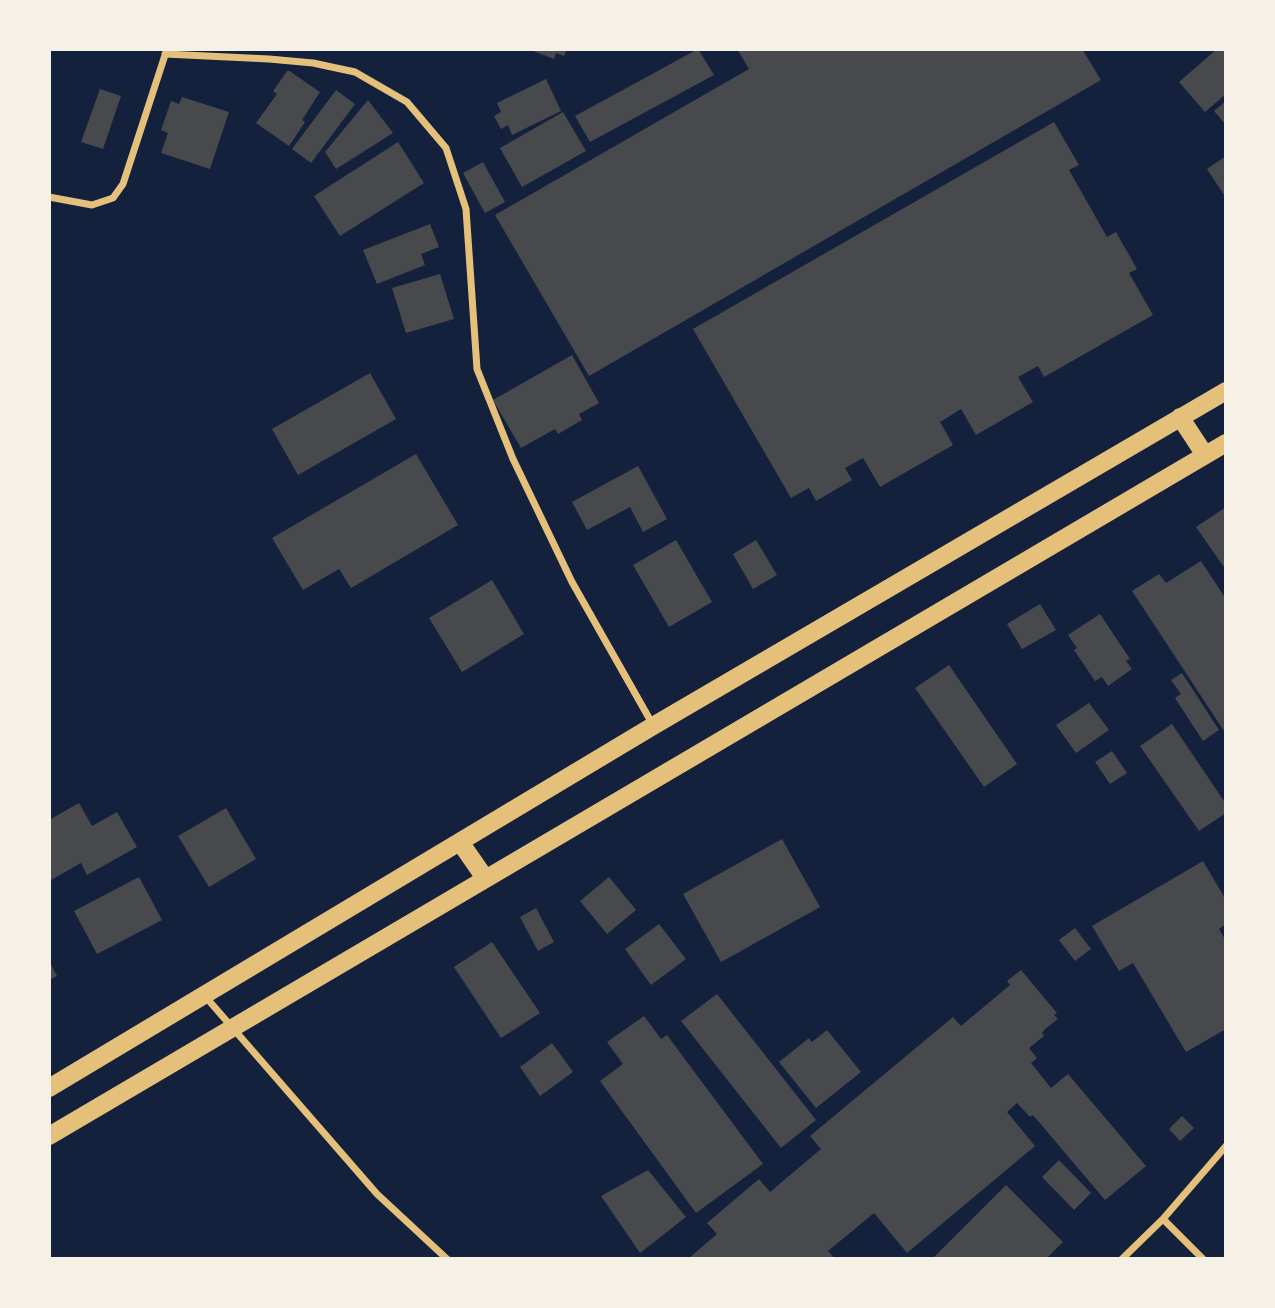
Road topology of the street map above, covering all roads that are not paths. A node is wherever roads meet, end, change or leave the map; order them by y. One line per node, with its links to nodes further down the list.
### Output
1 (166, 52): 2 (street); 7 (street)
2 (49, 197)
3 (1226, 391): 4 (main road)
4 (1180, 417): 6 (main road); 7 (main road)
5 (1226, 443): 6 (main road)
6 (1205, 455): 9 (main road)
7 (653, 726): 8 (main road)
8 (460, 842): 9 (main road); 10 (main road)
9 (485, 878): 11 (main road)
10 (204, 995): 11 (street); 12 (main road)
11 (230, 1027): 13 (main road); 16 (street)
12 (49, 1088)
13 (49, 1136)
14 (1226, 1146): 15 (street)
15 (1163, 1219): 17 (street); 18 (street)
16 (447, 1259)
17 (1122, 1259)
18 (1203, 1259)

